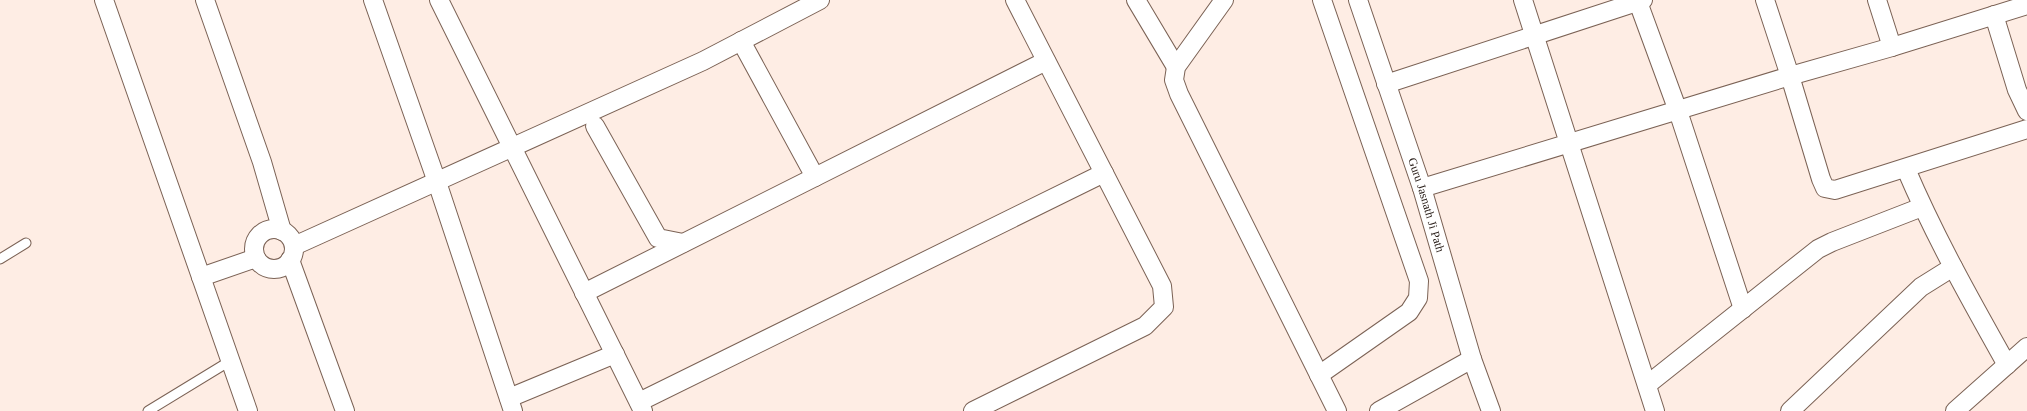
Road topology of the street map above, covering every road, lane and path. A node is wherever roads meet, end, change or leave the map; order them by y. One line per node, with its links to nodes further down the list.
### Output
1 (104, 0): 43 (street)
2 (205, 0): 36 (street)
3 (373, 0): 33 (street)
4 (820, 0): 18 (street)
5 (1015, 0): 20 (street)
6 (1136, 0): 21 (street)
7 (1224, 0): 21 (street)
8 (1322, 0): 51 (street)
9 (1358, 0): 23 (street, Guru Jasnath Ji Path)
10 (1523, 0): 17 (street)
11 (1765, 0): 22 (street)
12 (1877, 0): 19 (street)
13 (443, 1): 29 (street)
14 (1640, 1): 17 (street); 24 (street)
15 (2027, 5): 16 (street)
16 (1994, 15): 19 (street); 25 (street)
17 (1535, 35): 23 (street); 28 (street)
18 (741, 41): 29 (street); 32 (street)
19 (1892, 47): 22 (street)
20 (1046, 61): 31 (street); 32 (street)
21 (1176, 67): 51 (street)
22 (1790, 76): 24 (street); 30 (street)
23 (1386, 84): 34 (street, Guru Jasnath Ji Path)
24 (1678, 111): 28 (street); 45 (street)
25 (2027, 111)
26 (595, 126): 38 (street)
27 (2027, 129): 30 (street)
28 (1569, 144): 34 (street); 52 (street)
29 (512, 148): 33 (street); 44 (street)
30 (1906, 169): 35 (street)
31 (1104, 173): 54 (street); 58 (street)
32 (815, 177): 38 (street)
33 (437, 182): 39 (street); 53 (street)
34 (1422, 188): 48 (street, Guru Jasnath Ji Path)
35 (1922, 207): 42 (street); 45 (street)
36 (282, 231): 39 (street); 40 (street)
37 (26, 243): 41 (lane)
38 (683, 243): 44 (street)
39 (292, 253): 40 (street); 57 (street)
40 (256, 258): 43 (street)
41 (0, 259)
42 (1952, 267): 50 (street); 63 (street)
43 (201, 277): 49 (street)
44 (584, 292): 47 (street)
45 (1743, 309): 52 (street)
46 (2027, 347): 50 (street)
47 (615, 354): 53 (street); 54 (street)
48 (1472, 359): 60 (street); 61 (street, Guru Jasnath Ji Path)
49 (230, 361): 55 (lane); 56 (street)
50 (2007, 365): 64 (street)
51 (1319, 375): 59 (street)
52 (1647, 385): 62 (street)
53 (511, 404)
54 (641, 406)
55 (148, 411)
56 (248, 411)
57 (346, 411)
58 (973, 411)
59 (1337, 411)
60 (1379, 411)
61 (1491, 411)
62 (1655, 411)
63 (1790, 411)
64 (1956, 411)

